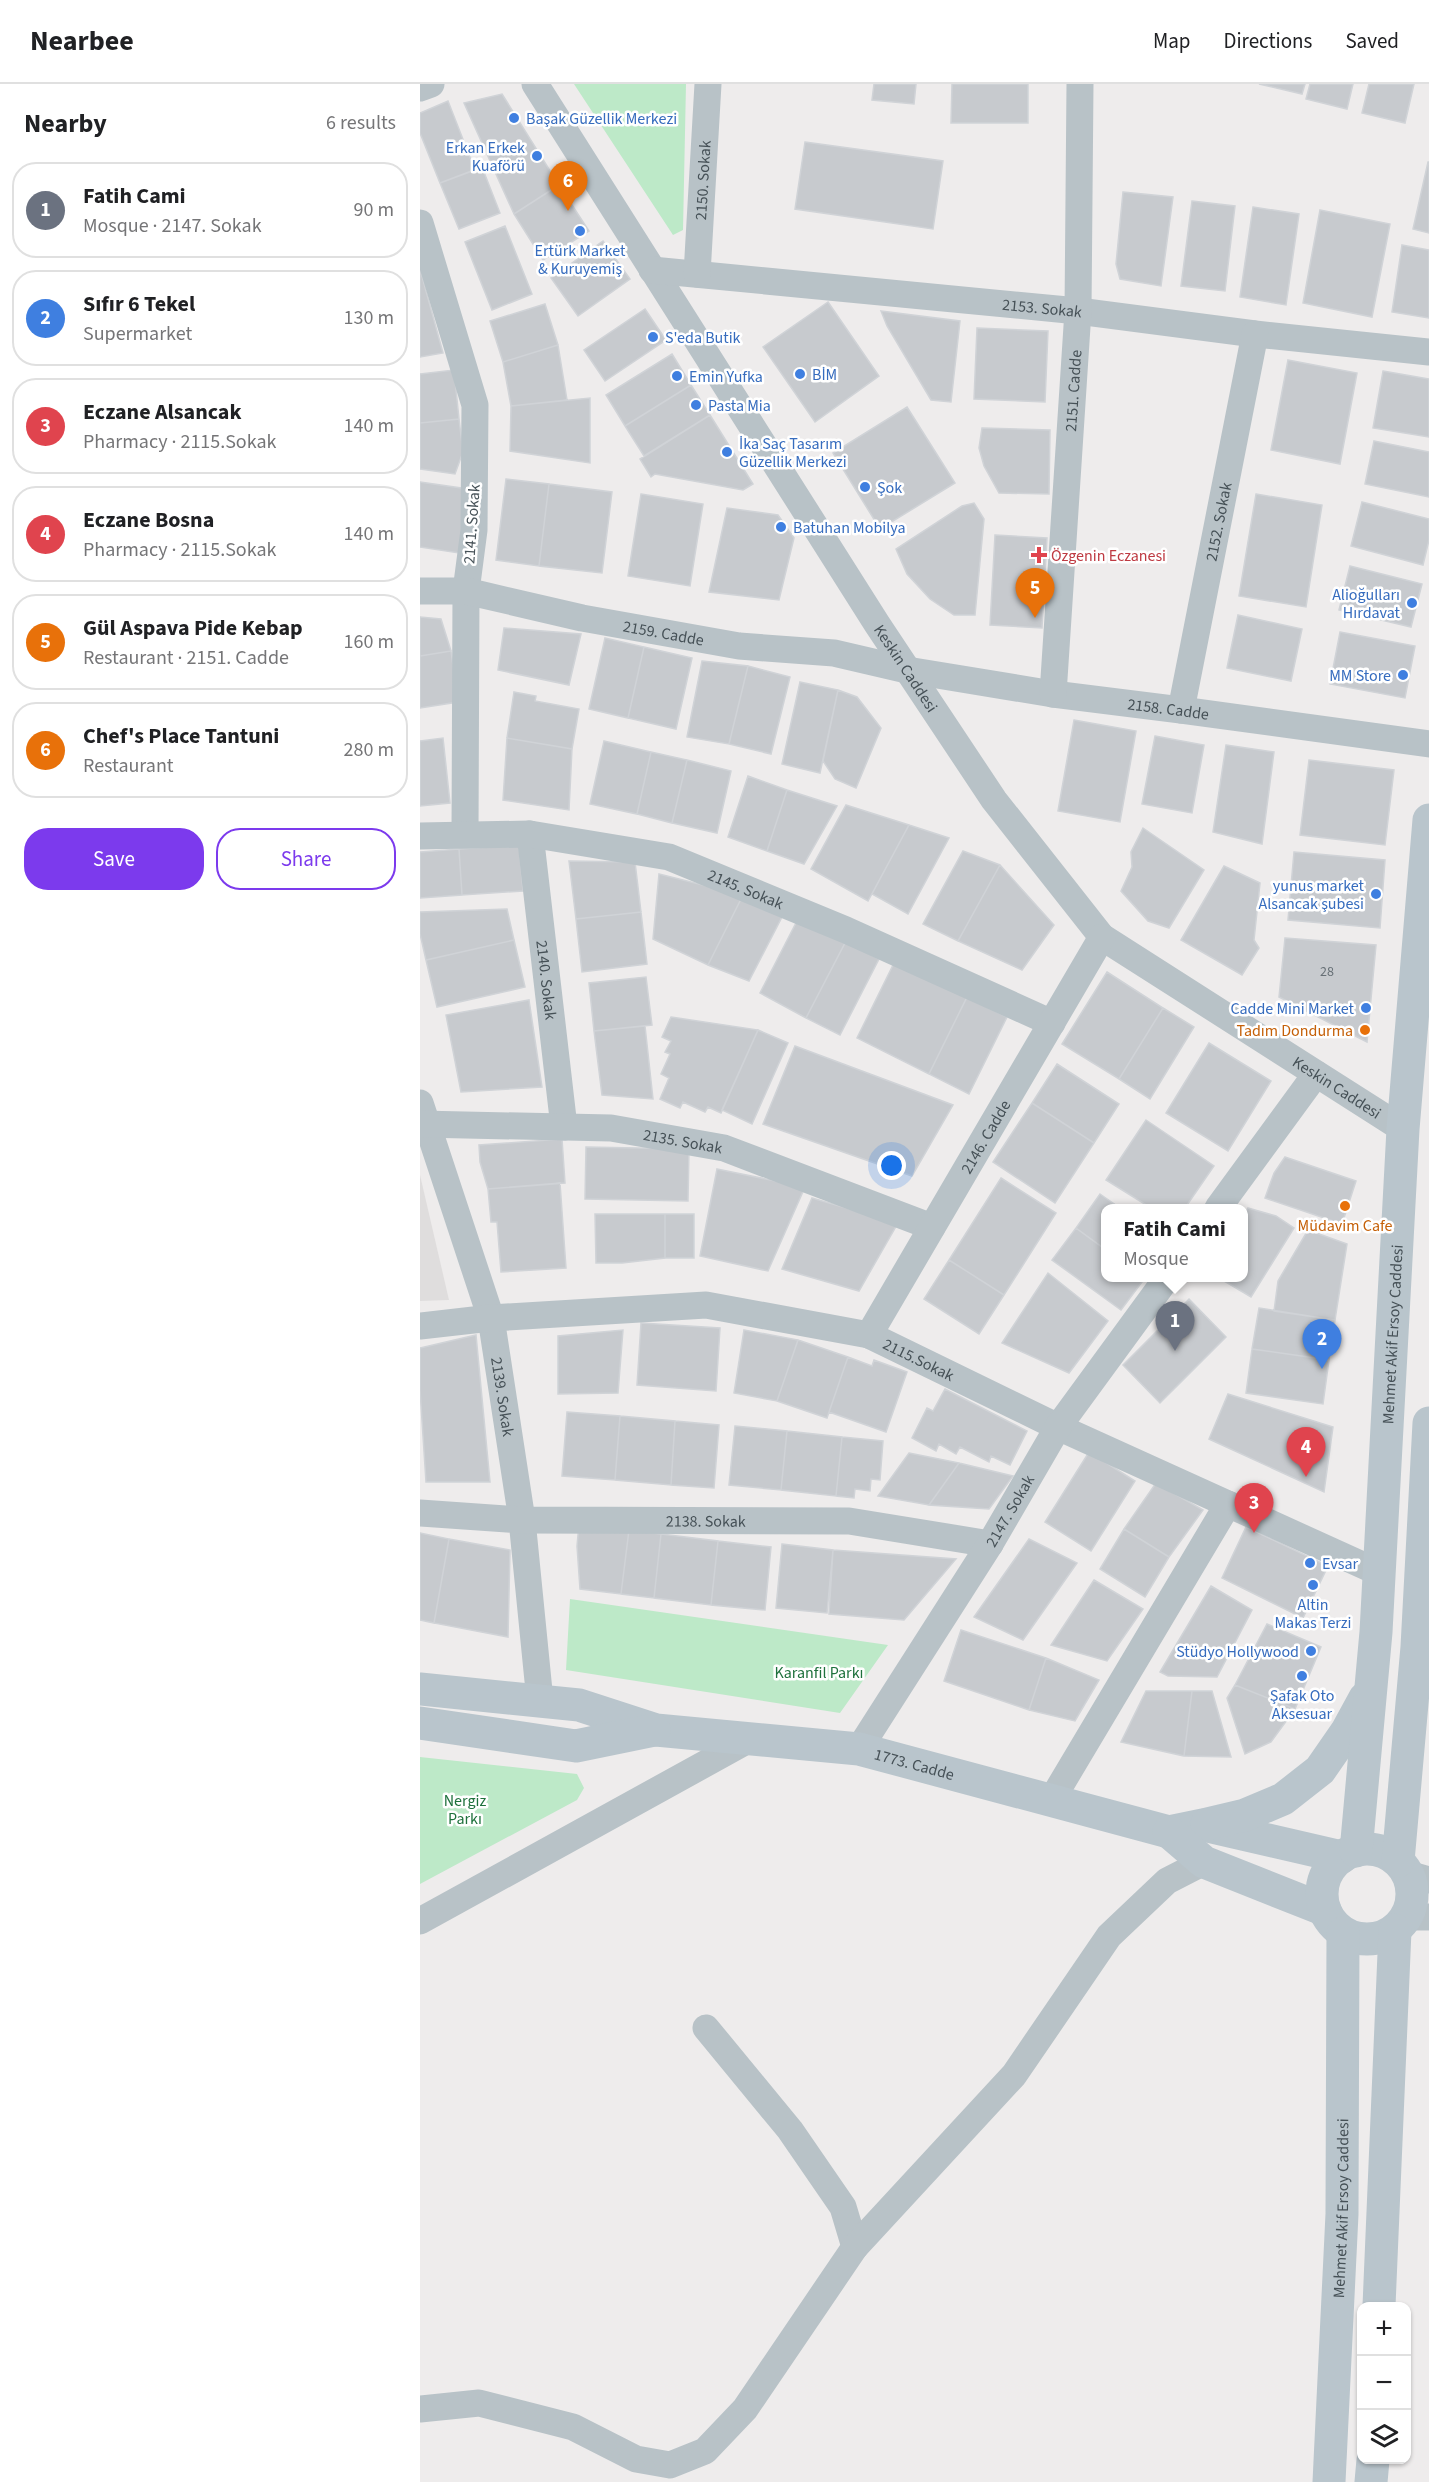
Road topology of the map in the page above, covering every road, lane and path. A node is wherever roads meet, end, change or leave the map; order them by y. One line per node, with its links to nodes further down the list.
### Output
1 (431, 84): 5 (street)
2 (535, 84): 7 (street, Keskin Caddesi)
3 (708, 84): 8 (street, 2150. Sokak)
4 (1080, 84): 9 (street, 2151. Cadde)
5 (420, 88)
6 (420, 223): 13 (street, 2141. Sokak)
7 (652, 270): 8 (street, 2153. Sokak); 14 (street, Keskin Caddesi)
8 (697, 274): 9 (street, 2153. Sokak)
9 (1078, 311): 10 (street, 2153. Sokak); 15 (street, 2151. Cadde)
10 (1255, 334): 11 (street, 2153. Sokak); 16 (street, 2152. Sokak)
11 (1429, 352)
12 (420, 591): 13 (street, 2159. Cadde)
13 (466, 591): 14 (street, 2159. Cadde); 19 (street, 2141. Sokak)
14 (907, 670): 15 (street, 2158. Cadde); 22 (street, Keskin Caddesi)
15 (1053, 694): 16 (street, 2158. Cadde)
16 (1181, 710): 17 (street, 2158. Cadde)
17 (1429, 744)
18 (1429, 819): 27 (street, Mehmet Akif Ersoy Caddesi)
19 (465, 833): 20 (street, 2145. Sokak); 21 (street, 2145. Sokak)
20 (530, 834): 23 (street, 2145. Sokak); 26 (street, 2140. Sokak)
21 (420, 836)
22 (1102, 937): 23 (street, 2146. Cadde); 24 (street, Keskin Caddesi)
23 (1052, 1023): 29 (street, 2146. Cadde)
24 (1316, 1074): 27 (street, Keskin Caddesi); 28 (street)
25 (422, 1116): 26 (street, 2135. Sokak); 31 (street, 2139. Sokak)
26 (564, 1127): 29 (street, 2135. Sokak)
27 (1403, 1129): 40 (street, Mehmet Akif Ersoy Caddesi)
28 (1222, 1204)
29 (932, 1227): 33 (street, 2146. Cadde)
30 (1164, 1282): 35 (street, 2147. Sokak)
31 (491, 1318): 32 (street, 2115.Sokak); 33 (street, 2115.Sokak); 38 (street, 2139. Sokak)
32 (420, 1326)
33 (869, 1335): 35 (street, 2115.Sokak)
34 (1429, 1423): 41 (street)
35 (1058, 1426): 36 (street, 2115.Sokak); 39 (street, 2147. Sokak)
36 (1228, 1504): 40 (street, 2115.Sokak); 49 (street)
37 (420, 1513): 38 (street, 2138. Sokak)
38 (522, 1520): 39 (street, 2138. Sokak); 44 (street, 2139. Sokak)
39 (990, 1544): 48 (street, 2147. Sokak)
40 (1380, 1573): 42 (street, Mehmet Akif Ersoy Caddesi)
41 (1423, 1647): 54 (street)
42 (1371, 1686): 50 (street); 52 (street, Mehmet Akif Ersoy Caddesi)
43 (420, 1689): 44 (street, 1773. Cadde)
44 (540, 1701): 46 (street, 1773. Cadde)
45 (420, 1723): 46 (street, 1773. Cadde)
46 (656, 1730): 47 (street, 1773. Cadde)
47 (750, 1739): 48 (street, 1773. Cadde); 55 (street)
48 (859, 1749): 49 (street, 1773. Cadde)
49 (1051, 1801): 51 (street, 1773. Cadde)
50 (1203, 1825): 51 (street, 1773. Cadde); 52 (street, 1773. Cadde)
51 (1169, 1832): 53 (street, 1773. Cadde)
52 (1349, 1854): 54 (street); 56 (street)
53 (1204, 1862): 56 (street, 1773. Cadde); 59 (street)
54 (1412, 1872): 57 (street)
55 (420, 1920)
56 (1334, 1921): 57 (street); 63 (street, Mehmet Akif Ersoy Caddesi)
57 (1410, 1921): 60 (street)
58 (706, 2028): 59 (street)
59 (855, 2247): 61 (street)
60 (1379, 2302)
61 (420, 2409)
62 (1372, 2464): 64 (street)
63 (1329, 2482)
64 (1371, 2482)

